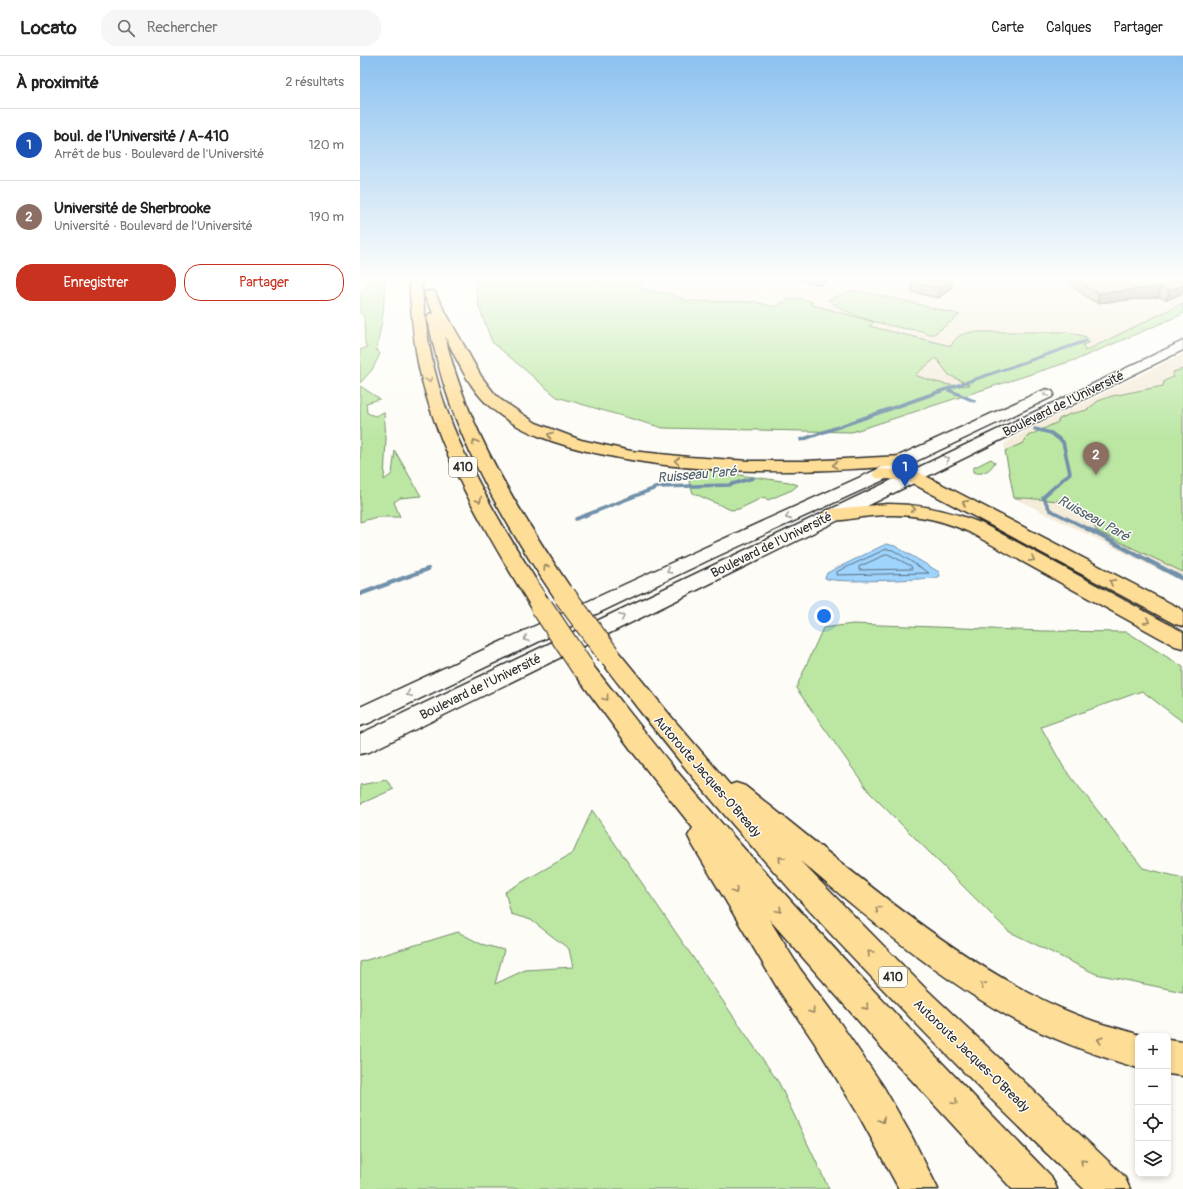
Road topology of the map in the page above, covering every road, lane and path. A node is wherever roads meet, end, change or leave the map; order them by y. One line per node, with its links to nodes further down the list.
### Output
1 (419, 333): 14 (highway, 410, one-way to 14, bridge)
2 (437, 333): 13 (highway, Autoroute Jacques-O'Bready / 410, one-way to 2, bridge)
3 (450, 333): 6 (highway, one-way to 3)
4 (1183, 345): 6 (main road, Boulevard de l'Université, one-way to 4)
5 (1057, 389): 6 (main road, Boulevard de l'Université, one-way to 6)
6 (907, 468): 7 (highway); 8 (main road, Boulevard de l'Université); 9 (highway, one-way to 6)
7 (882, 474): 11 (main road, Boulevard de l'Université, one-way to 11)
8 (832, 515): 10 (highway, one-way to 10); 12 (main road, Boulevard de l'Université, one-way to 8)
9 (1183, 619)
10 (1183, 641)
11 (360, 717)
12 (360, 745)
13 (687, 753): 15 (highway, one-way to 13); 20 (highway, Autoroute Jacques-O'Bready / 410, one-way to 13)
14 (664, 774): 18 (highway, one-way to 18); 19 (highway, one-way to 19)
15 (1135, 1049)
16 (1171, 1057): 17 (highway)
17 (1183, 1059)
18 (919, 1189)
19 (1038, 1189)
20 (1111, 1189)

